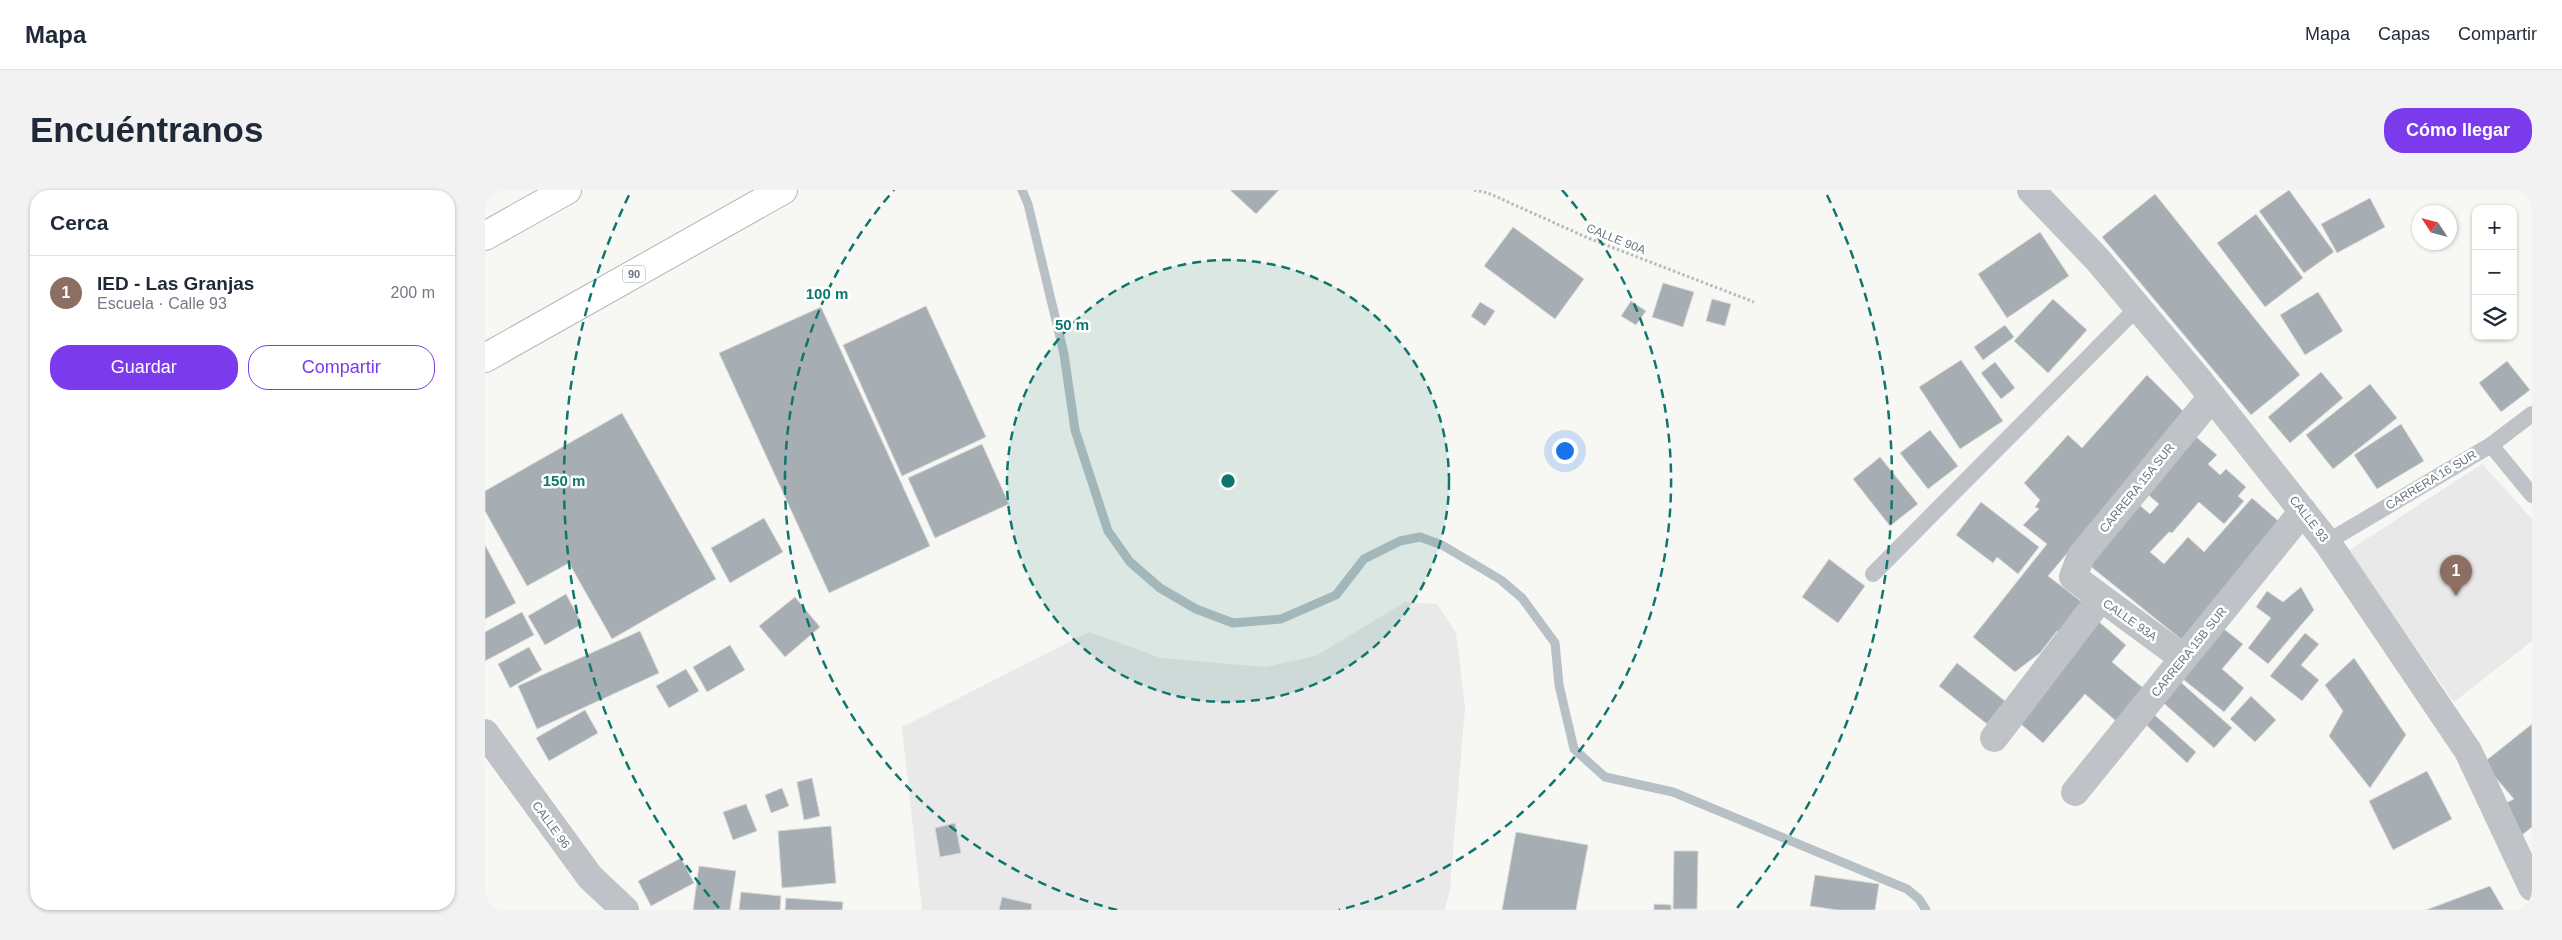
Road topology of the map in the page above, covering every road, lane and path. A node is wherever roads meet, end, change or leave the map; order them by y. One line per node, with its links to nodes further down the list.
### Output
1 (567, 190): 5 (highway)
2 (783, 190): 8 (highway, 90)
3 (1474, 190): 6 (path, CALLE 90A)
4 (2031, 190): 7 (street, CALLE 93)
5 (485, 236)
6 (1754, 302)
7 (2138, 308): 9 (street, CALLE 93); 15 (lane)
8 (485, 358)
9 (2212, 396): 13 (street, CALLE 93); 16 (street, CARRERA 15A SUR)
10 (2532, 414): 11 (lane, CARRERA 16 SUR)
11 (2491, 445): 12 (lane); 14 (lane, CARRERA 16 SUR)
12 (2532, 495)
13 (2303, 511): 14 (street, CALLE 93); 18 (street, CARRERA 15B SUR)
14 (2327, 542): 22 (street, CALLE 93)
15 (1873, 574)
16 (2078, 582): 17 (street, CALLE 93A)
17 (2100, 599): 18 (street, CALLE 93A); 20 (street)
18 (2183, 658): 21 (street, CARRERA 15B SUR)
19 (485, 733): 23 (street, CALLE 96)
20 (1993, 738)
21 (2075, 792)
22 (2532, 887)
23 (625, 910)

